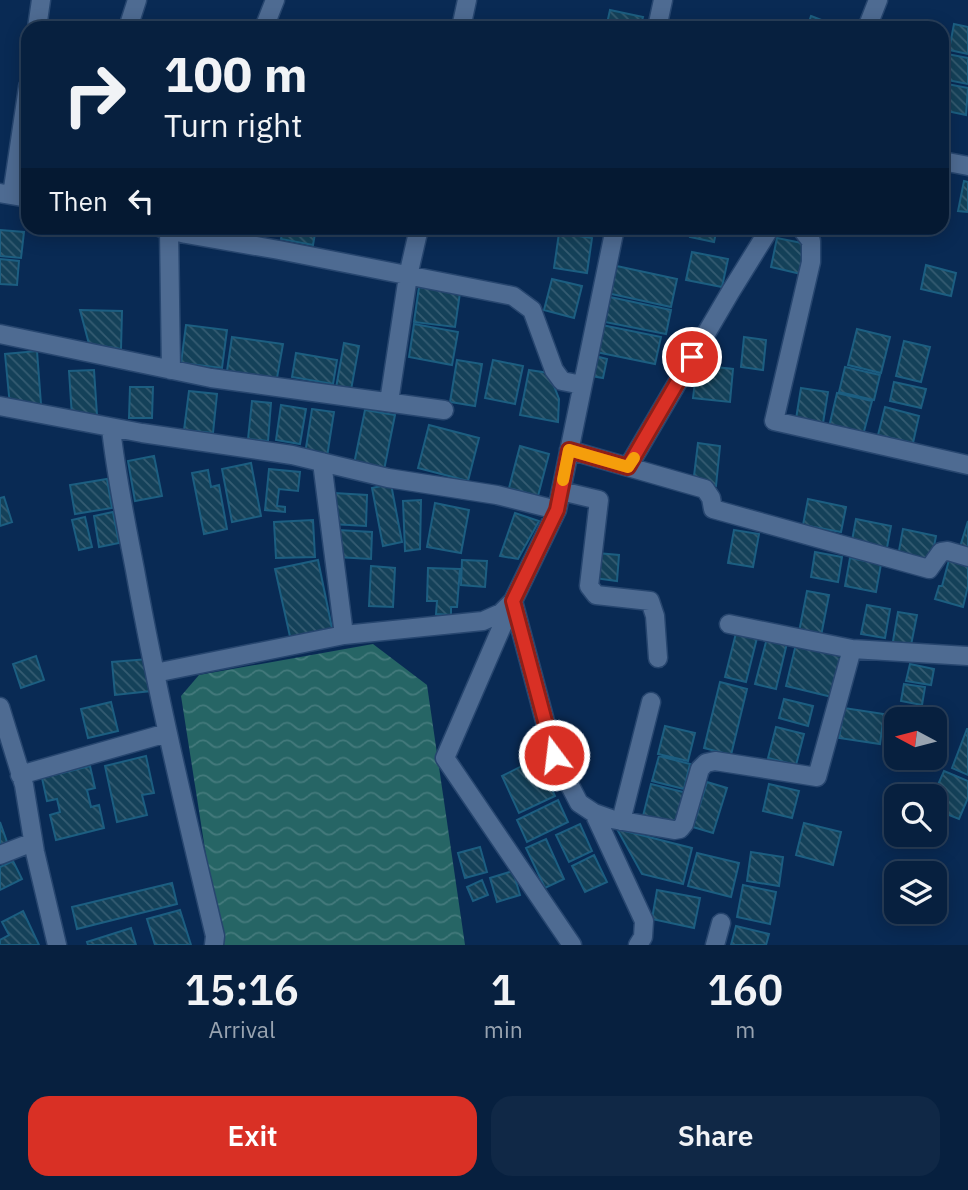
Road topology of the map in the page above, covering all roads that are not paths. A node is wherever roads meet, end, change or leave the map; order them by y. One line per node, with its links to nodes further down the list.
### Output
1 (41, 0): 7 (street)
2 (137, 0): 8 (street)
3 (275, 0): 9 (street)
4 (467, 0): 10 (street)
5 (663, 0): 11 (street)
6 (878, 0): 12 (street)
7 (38, 21)
8 (130, 21)
9 (267, 21)
10 (462, 21)
11 (658, 21)
12 (870, 21)
13 (21, 137): 16 (street)
14 (949, 162): 15 (street)
15 (968, 166)
16 (13, 195)
17 (176, 235): 25 (street)
18 (202, 235): 23 (street)
19 (417, 235): 23 (street)
20 (614, 235): 26 (street)
21 (766, 235): 34 (street)
22 (806, 235): 33 (street)
23 (408, 275): 26 (street); 27 (street)
24 (0, 334): 25 (street)
25 (171, 370): 27 (street)
26 (582, 384): 31 (street)
27 (389, 402): 29 (street)
28 (0, 406): 30 (street)
29 (444, 410)
30 (111, 428): 32 (street); 44 (street)
31 (569, 450): 34 (street); 35 (street)
32 (322, 462): 36 (street); 40 (street)
33 (968, 465)
34 (628, 467): 37 (street)
35 (561, 491): 36 (street); 43 (street)
36 (557, 510): 38 (street)
37 (968, 557)
38 (513, 601): 40 (street); 49 (street); 56 (street)
39 (729, 624): 41 (street)
40 (344, 635): 44 (street)
41 (852, 649): 42 (street); 50 (street)
42 (968, 656)
43 (658, 658)
44 (155, 673): 47 (street)
45 (651, 702): 50 (street)
46 (1, 715): 48 (street)
47 (167, 733): 48 (street); 55 (street)
48 (20, 775): 51 (street)
49 (594, 813): 50 (street); 57 (street)
50 (621, 821)
51 (33, 842): 52 (street); 54 (street)
52 (0, 855)
53 (721, 923): 58 (street)
54 (57, 945)
55 (214, 945)
56 (572, 945)
57 (638, 945)
58 (715, 945)

